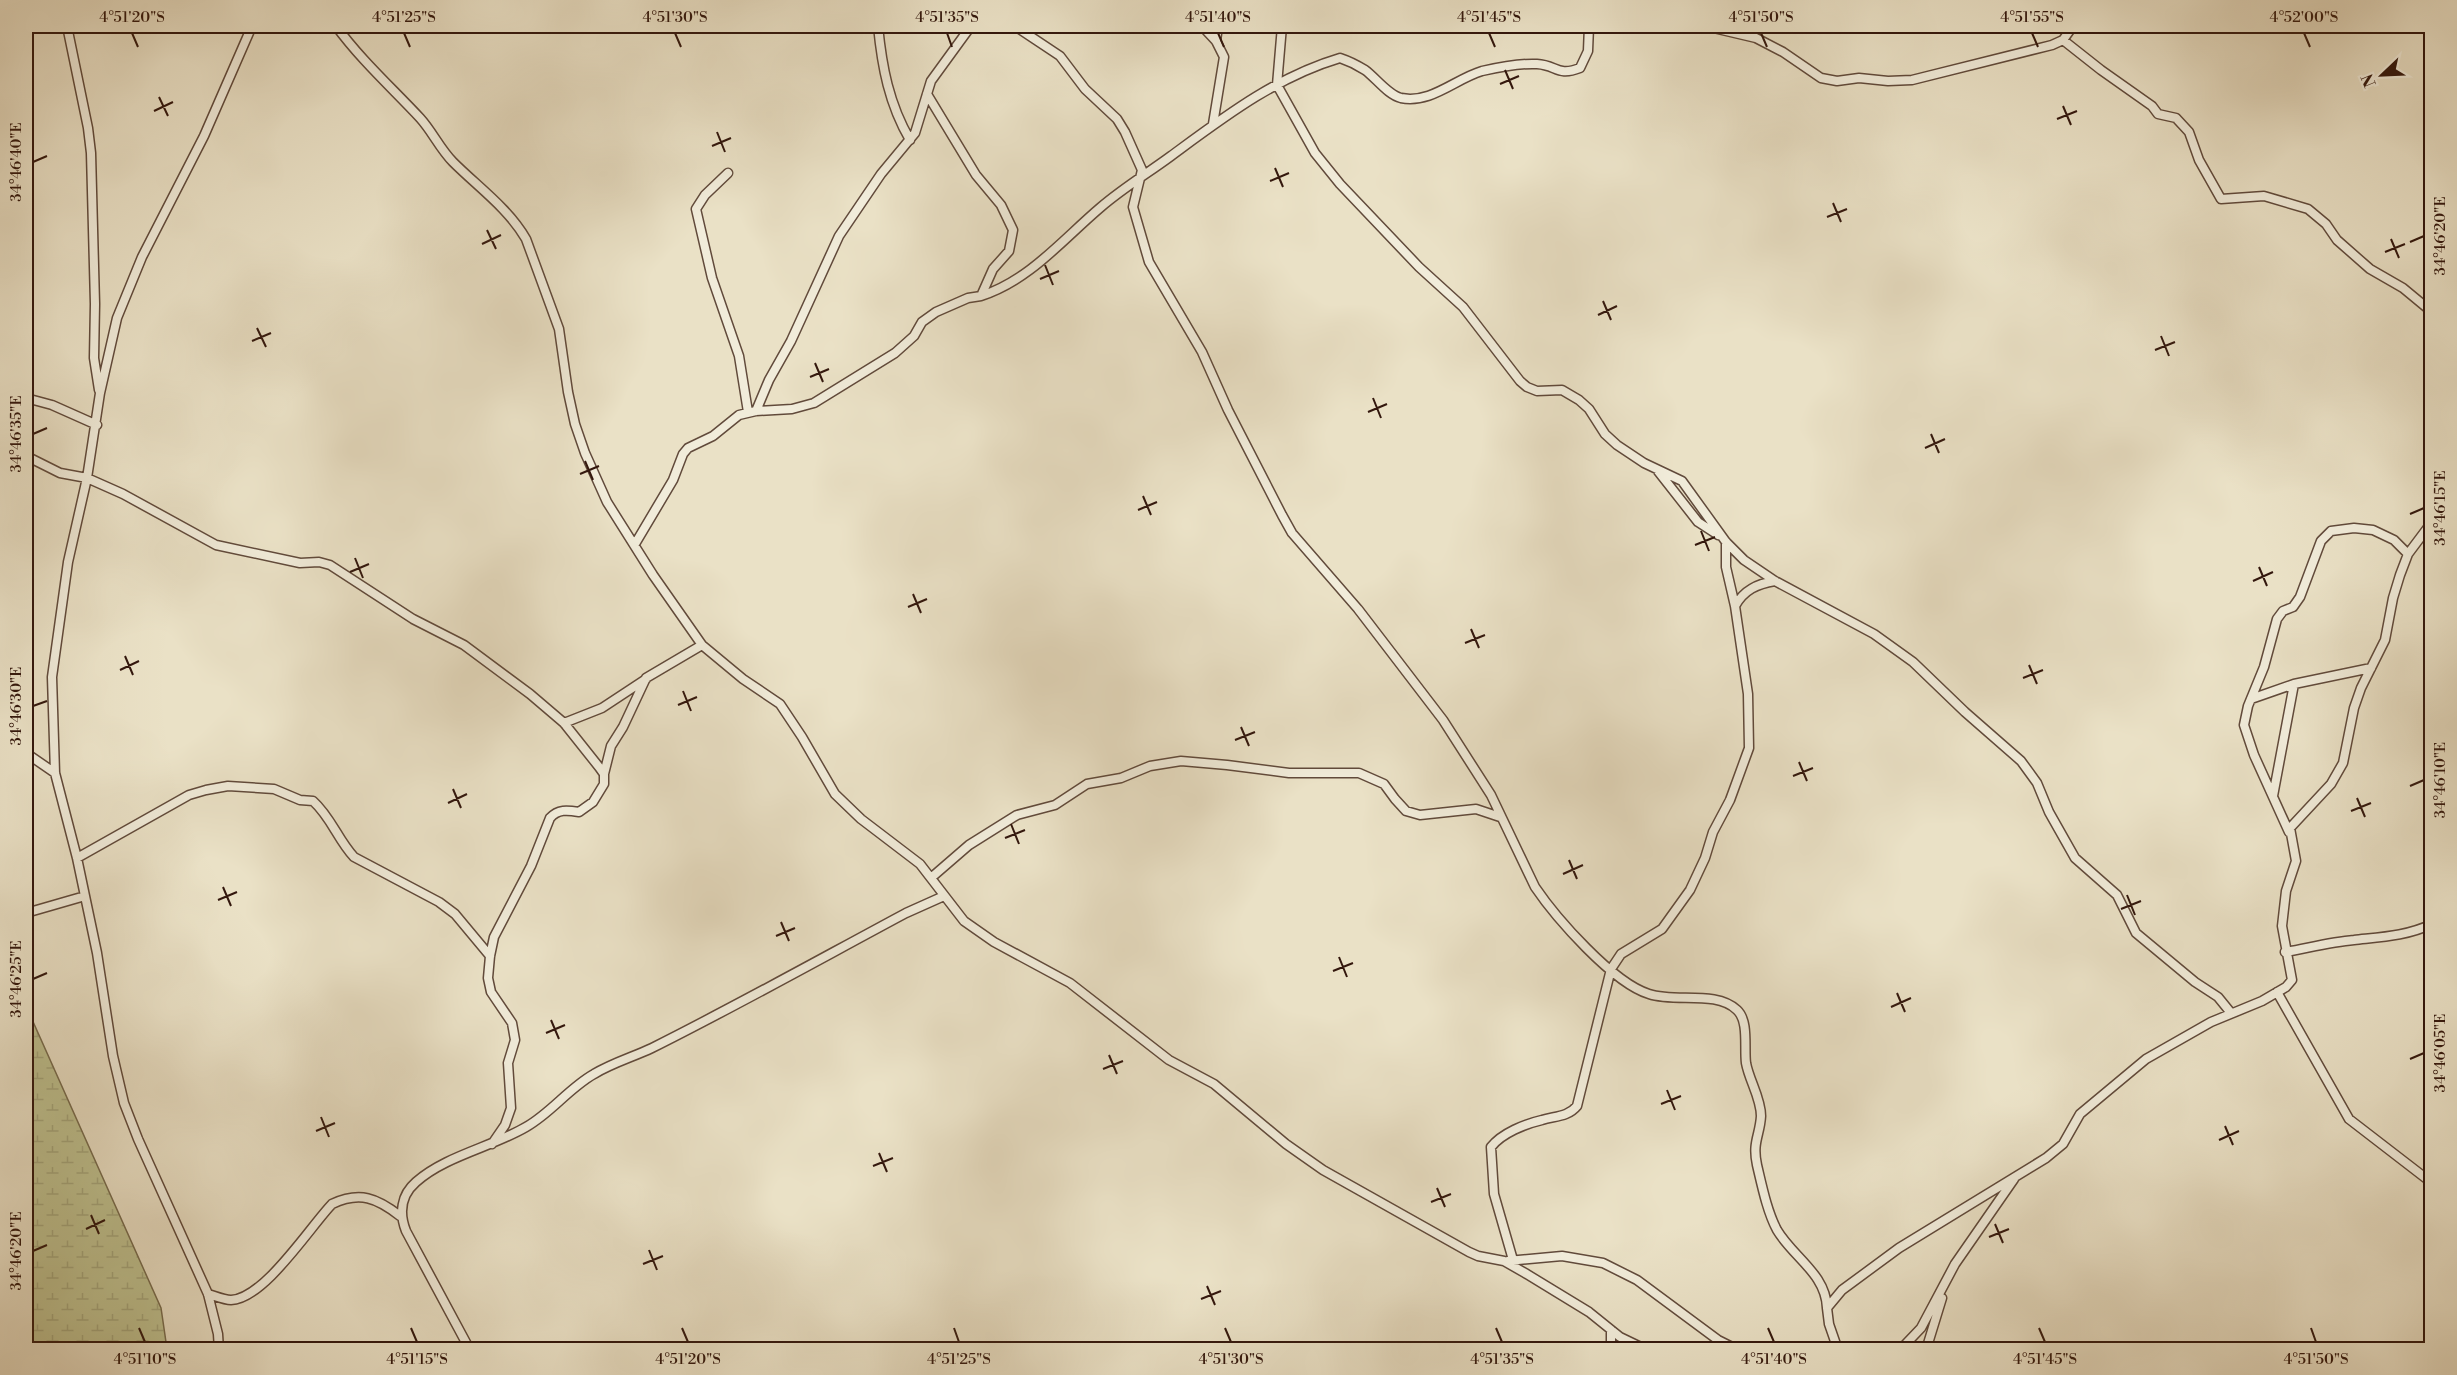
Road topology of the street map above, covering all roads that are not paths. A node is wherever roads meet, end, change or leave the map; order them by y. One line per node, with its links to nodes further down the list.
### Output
1 (67, 26): 23 (street)
2 (252, 26): 23 (street)
3 (336, 26): 32 (street)
4 (878, 26): 18 (street)
5 (971, 26): 16 (street)
6 (1015, 26): 20 (street)
7 (1202, 26): 14 (street)
8 (1218, 26): 14 (street)
9 (1282, 26): 15 (street)
10 (1589, 26): 15 (street)
11 (1705, 26): 13 (street)
12 (2073, 26): 13 (street)
13 (2063, 40): 22 (street)
14 (1216, 41): 17 (street)
15 (1277, 85): 17 (street); 28 (street)
16 (927, 94): 18 (street); 21 (street)
17 (1213, 124): 20 (street)
18 (910, 140): 25 (street)
19 (728, 174): 25 (street)
20 (1141, 177): 21 (street); 46 (street)
21 (981, 296): 25 (street)
22 (2432, 312)
23 (100, 393): 26 (street)
24 (26, 398): 26 (street)
25 (752, 412): 32 (street)
26 (97, 424): 29 (street)
27 (26, 456): 29 (street)
28 (1658, 471): 31 (street); 31 (street)
29 (87, 478): 41 (street); 43 (street)
30 (2432, 522): 33 (street)
31 (1723, 539): 34 (street); 35 (street)
32 (634, 544): 36 (street)
33 (2408, 554): 37 (street); 40 (street)
34 (1775, 581): 35 (street); 58 (street)
35 (1735, 606): 56 (street)
36 (702, 645): 38 (street); 49 (street)
37 (2371, 668): 39 (street); 47 (street)
38 (646, 678): 41 (street); 44 (street)
39 (2294, 684): 40 (street); 45 (street)
40 (2251, 699): 45 (street)
41 (564, 723): 44 (street)
42 (26, 753): 43 (street)
43 (55, 773): 48 (street)
44 (604, 774): 55 (street)
45 (2273, 797): 47 (street)
46 (1500, 816): 49 (street); 56 (street)
47 (2289, 832): 54 (street)
48 (77, 858): 50 (street); 55 (street)
49 (932, 877): 51 (street)
50 (85, 896): 52 (street); 65 (street)
51 (944, 896): 59 (street); 63 (street)
52 (26, 913)
53 (2432, 924): 54 (street)
54 (2285, 952): 57 (street)
55 (490, 956): 59 (street)
56 (1611, 969): 63 (street); 66 (street)
57 (2277, 992): 58 (street); 61 (street)
58 (2232, 1013): 60 (street)
59 (492, 1143): 62 (street)
60 (2018, 1174): 64 (street); 66 (street)
61 (2432, 1184)
62 (400, 1216): 65 (street); 69 (street)
63 (1508, 1260): 67 (street); 72 (street)
64 (1947, 1278): 74 (street); 75 (street)
65 (208, 1294): 68 (street)
66 (1827, 1308): 73 (street)
67 (1611, 1330): 70 (street); 71 (street)
68 (219, 1350)
69 (470, 1350)
70 (1611, 1350)
71 (1647, 1350)
72 (1738, 1350)
73 (1838, 1350)
74 (1900, 1350)
75 (1926, 1350)

